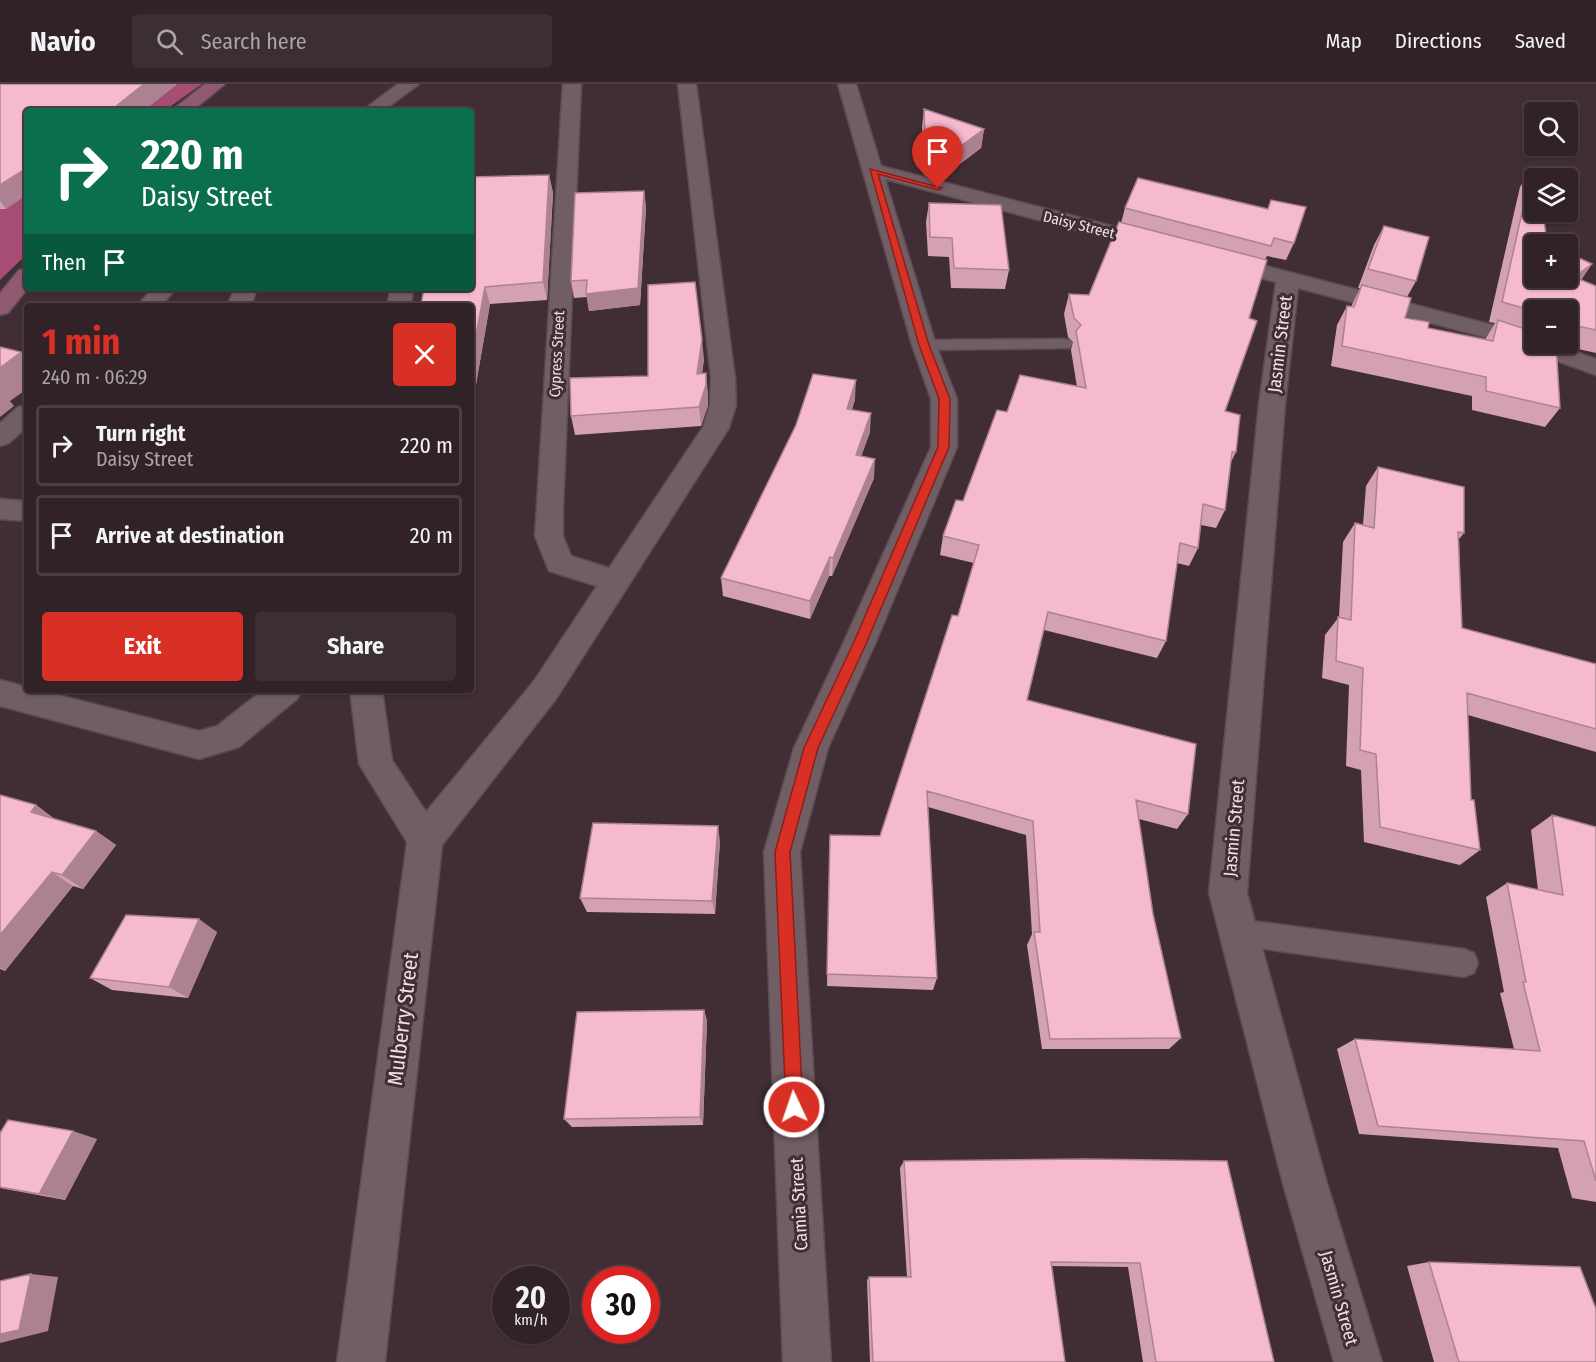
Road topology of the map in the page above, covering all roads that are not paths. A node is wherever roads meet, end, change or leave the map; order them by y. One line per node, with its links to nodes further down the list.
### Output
1 (216, 84): 8 (main road)
2 (410, 84): 6 (street)
3 (572, 84): 25 (street, Cypress Street)
4 (687, 84): 25 (street)
5 (847, 84): 10 (street, Camia Street)
6 (387, 99): 7 (street); 9 (street)
7 (409, 107)
8 (184, 108)
9 (375, 108)
10 (873, 170): 11 (street, Daisy Street); 19 (street, Camia Street)
11 (1175, 249)
12 (1198, 255): 13 (street)
13 (1288, 278): 20 (street); 30 (street, Jasmin Street)
14 (24, 279): 17 (main road)
15 (162, 291): 16 (street)
16 (152, 303)
17 (0, 308)
18 (1064, 344): 19 (lane)
19 (924, 345): 33 (street, Camia Street)
20 (1596, 367)
21 (24, 416): 22 (street)
22 (0, 437)
23 (0, 509): 24 (street)
24 (24, 511)
25 (616, 581): 29 (street)
26 (0, 693): 27 (street)
27 (282, 693)
28 (366, 693): 29 (street)
29 (425, 840): 32 (street, Mulberry Street)
30 (1238, 932): 31 (lane); 34 (street, Jasmin Street)
31 (1464, 963)
32 (361, 1362)
33 (807, 1362)
34 (1358, 1362)

